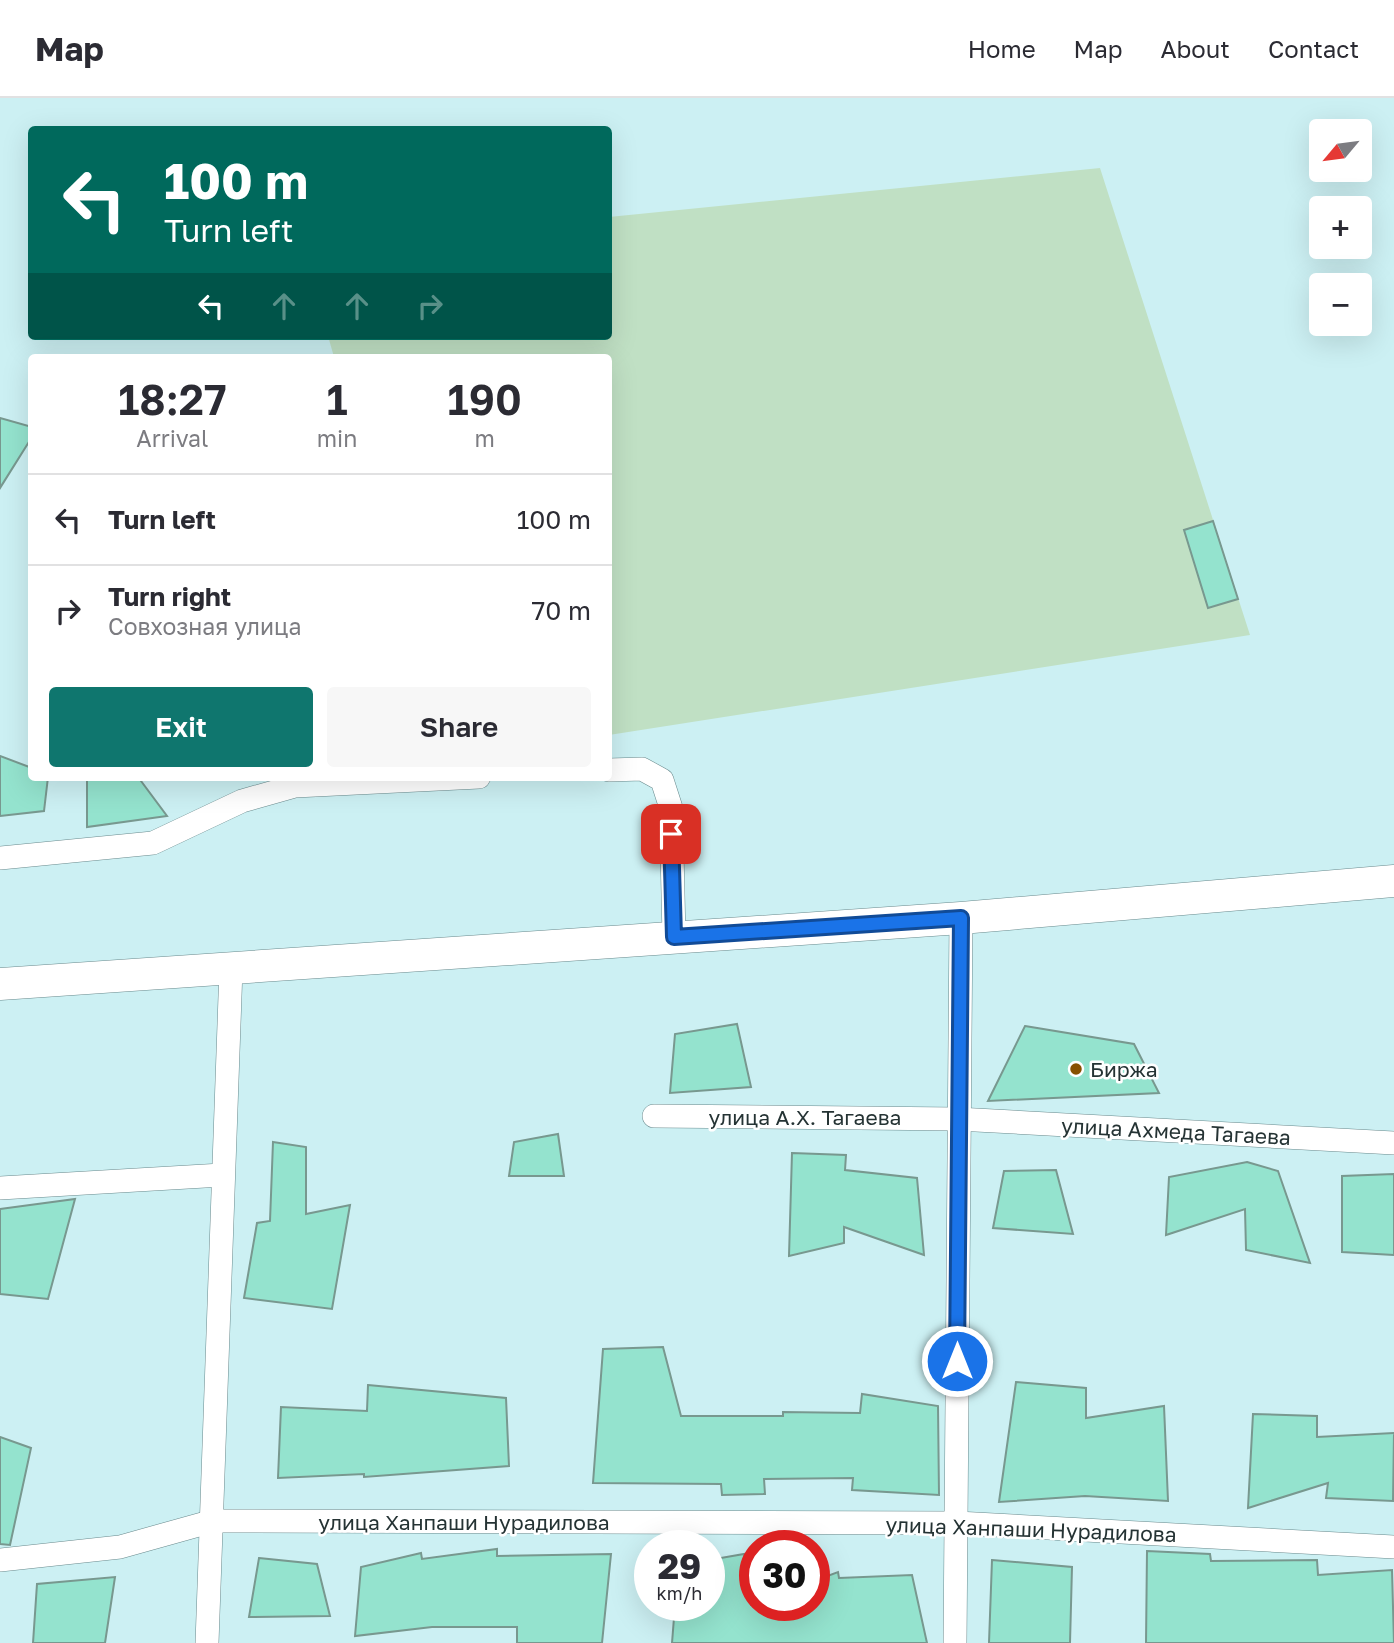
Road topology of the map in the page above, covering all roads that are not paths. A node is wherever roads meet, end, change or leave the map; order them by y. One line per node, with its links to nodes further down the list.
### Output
1 (612, 770): 6 (street)
2 (397, 781): 3 (street)
3 (0, 859)
4 (1394, 881): 5 (main road)
5 (961, 918): 6 (main road); 10 (street)
6 (674, 937): 7 (main road)
7 (231, 968): 8 (main road); 12 (street)
8 (0, 984)
9 (654, 1116): 10 (street, улица А.Х. Тагаева)
10 (957, 1119): 11 (street, улица Ахмеда Тагаева); 15 (street)
11 (1394, 1143)
12 (222, 1175): 13 (street); 14 (street)
13 (0, 1188)
14 (213, 1521): 15 (street, улица Ханпаши Нурадилова); 17 (street, улица Ханпаши Нурадилова); 18 (street)
15 (957, 1523): 16 (street, улица Ханпаши Нурадилова); 19 (street)
16 (1394, 1547)
17 (0, 1560)
18 (207, 1643)
19 (954, 1643)

